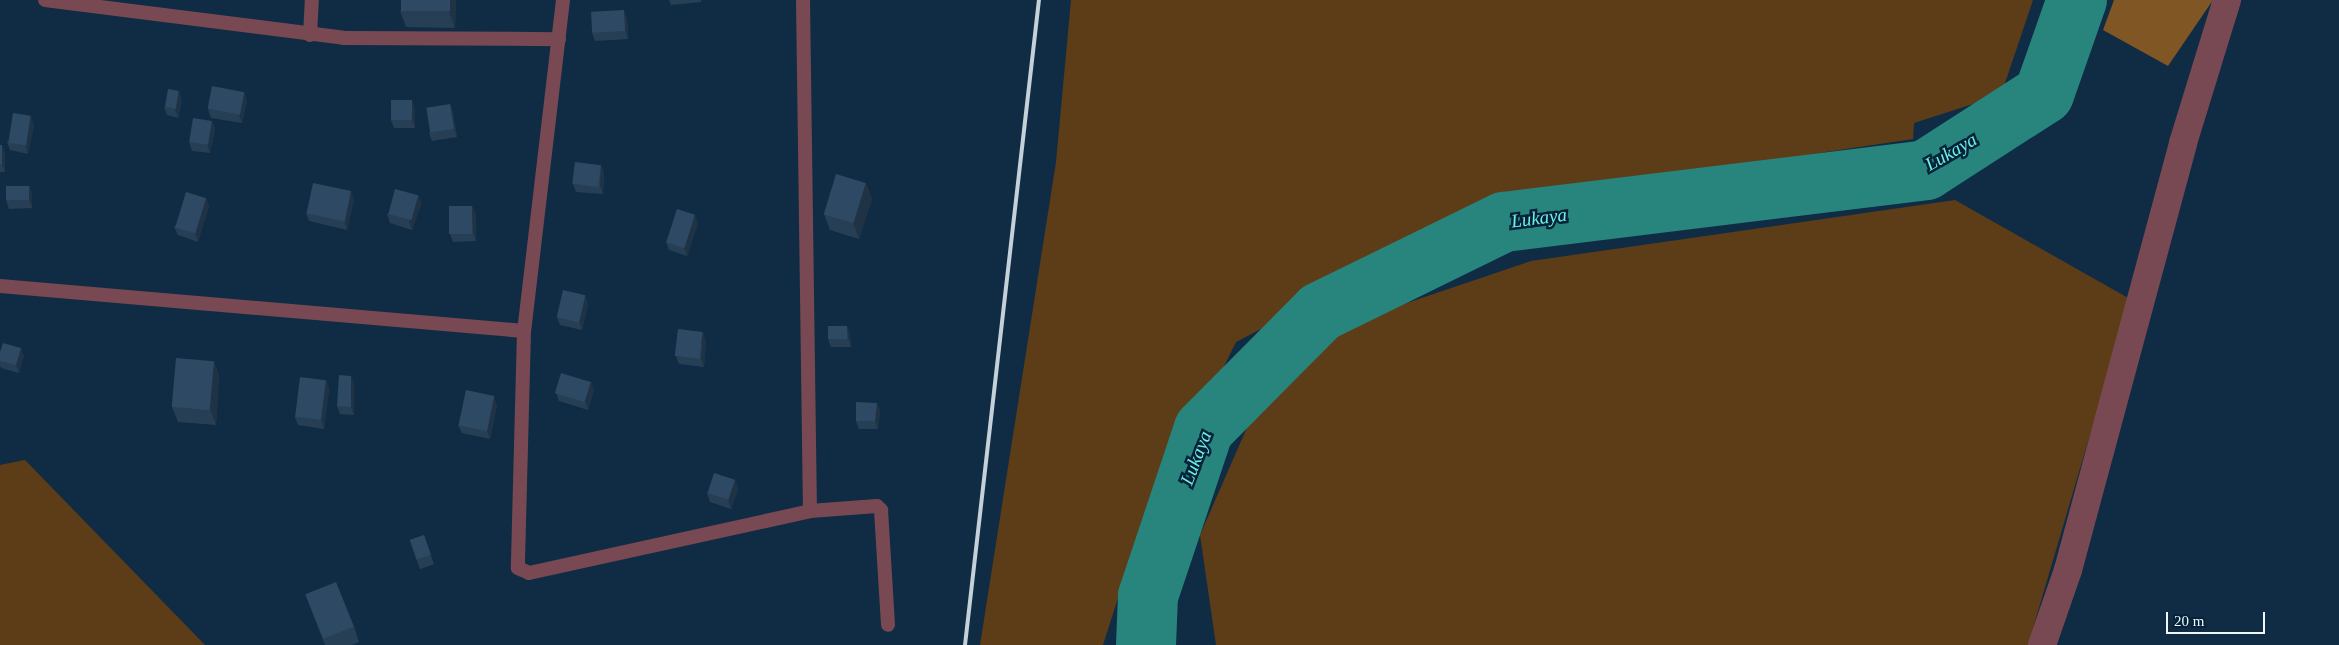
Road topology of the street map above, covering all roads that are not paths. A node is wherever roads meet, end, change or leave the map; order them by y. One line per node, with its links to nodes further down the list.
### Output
1 (45, 0): 6 (lane)
2 (312, 0): 6 (lane)
3 (563, 0): 7 (lane)
4 (803, 0): 10 (lane)
5 (2227, 0): 12 (street)
6 (310, 35): 7 (lane)
7 (559, 39): 9 (lane)
8 (0, 286): 9 (lane)
9 (524, 331): 10 (lane)
10 (810, 511): 11 (lane)
11 (888, 625)
12 (2042, 645)

